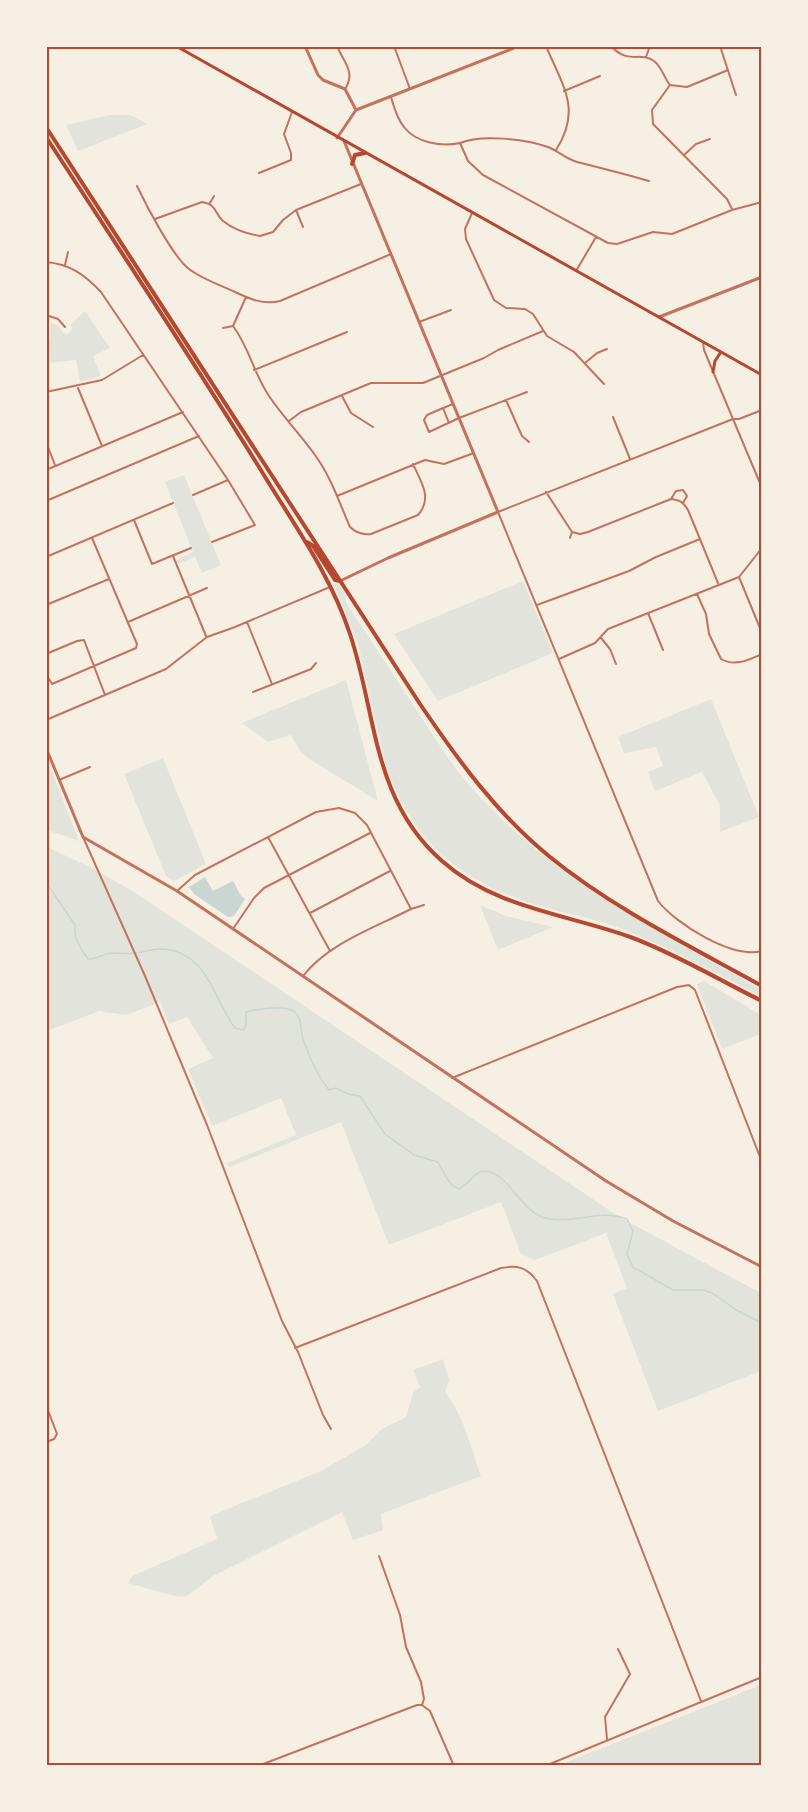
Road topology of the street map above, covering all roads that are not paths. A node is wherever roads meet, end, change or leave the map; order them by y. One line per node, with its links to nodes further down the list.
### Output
1 (176, 46): 20 (main road)
2 (304, 46): 14 (street)
3 (337, 46): 14 (street)
4 (394, 46): 15 (street)
5 (519, 46): 15 (street)
6 (546, 46): 16 (street)
7 (611, 46): 10 (street)
8 (650, 46): 10 (street)
9 (720, 46): 11 (street)
10 (646, 57): 13 (street)
11 (728, 70): 13 (street); 17 (street)
12 (600, 76): 16 (street)
13 (670, 85): 31 (street)
14 (345, 89): 19 (street)
15 (411, 89): 18 (street)
16 (564, 91): 29 (street)
17 (736, 94)
18 (391, 97): 19 (street); 28 (street)
19 (356, 110): 25 (street)
20 (292, 112): 23 (street); 25 (main road)
21 (46, 127): 119 (main road)
22 (278, 134): 23 (street)
23 (284, 134): 33 (street)
24 (46, 137): 111 (main road)
25 (338, 138): 27 (main road)
26 (710, 139): 31 (street)
27 (344, 141): 30 (main road); 32 (street)
28 (460, 143): 29 (street); 45 (street)
29 (556, 151): 34 (street)
30 (365, 153): 32 (main road); 42 (main road)
31 (684, 155): 41 (street)
32 (352, 164): 35 (street)
33 (259, 173)
34 (649, 181)
35 (361, 184): 40 (street); 47 (street)
36 (137, 186): 43 (street)
37 (214, 196): 39 (street)
38 (762, 202): 41 (street)
39 (210, 203): 40 (street); 43 (street)
40 (296, 210): 44 (street)
41 (732, 210): 45 (street)
42 (472, 213): 50 (main road); 60 (street)
43 (155, 219): 52 (street)
44 (303, 226)
45 (596, 237): 50 (street)
46 (68, 252): 49 (street)
47 (390, 254): 52 (street); 56 (street)
48 (46, 262): 49 (street)
49 (64, 265): 65 (street)
50 (576, 271): 55 (main road)
51 (762, 278): 55 (street)
52 (246, 297): 57 (street)
53 (452, 310): 56 (street)
54 (46, 315): 58 (street)
55 (659, 317): 62 (main road)
56 (419, 322): 70 (street)
57 (233, 326): 59 (street); 67 (street)
58 (65, 327)
59 (223, 328)
60 (543, 331): 66 (street); 70 (street)
61 (347, 332): 67 (street)
62 (704, 342): 64 (main road); 68 (street)
63 (607, 349): 66 (street)
64 (721, 352): 68 (main road); 69 (main road)
65 (143, 354): 72 (street); 80 (street)
66 (585, 363): 71 (street)
67 (254, 370): 84 (street)
68 (713, 372): 83 (street)
69 (762, 375)
70 (441, 376): 75 (street); 77 (street)
71 (604, 384)
72 (77, 387): 73 (street); 90 (street)
73 (46, 392)
74 (527, 392): 76 (street)
75 (342, 396): 84 (street); 86 (street)
76 (506, 400): 82 (street); 89 (street)
77 (453, 404): 78 (street); 82 (street)
78 (443, 408): 85 (street); 85 (street)
79 (762, 410): 83 (street)
80 (183, 412): 87 (street); 90 (street)
81 (613, 417): 92 (street)
82 (459, 418): 85 (street); 91 (street)
83 (733, 419): 92 (street); 97 (street)
84 (289, 421): 100 (street)
85 (449, 423)
86 (373, 427)
87 (199, 436): 96 (street); 102 (street)
88 (46, 442): 94 (street)
89 (529, 442)
90 (102, 446): 94 (street)
91 (474, 453): 93 (street); 105 (street)
92 (630, 459): 98 (street)
93 (413, 464): 100 (street); 100 (street)
94 (56, 466): 95 (street)
95 (46, 470)
96 (228, 480): 99 (street); 112 (street)
97 (762, 488)
98 (546, 492): 105 (street); 107 (street)
99 (193, 495)
100 (337, 495)
101 (671, 499): 104 (street); 104 (street); 107 (street)
102 (46, 501)
103 (173, 503): 106 (street)
104 (683, 503): 110 (street)
105 (498, 512): 119 (street); 126 (street)
106 (134, 520): 108 (street); 115 (street)
107 (572, 532): 109 (street)
108 (92, 538): 116 (street); 118 (street)
109 (570, 538)
110 (700, 539): 120 (street); 126 (street)
111 (304, 540): 119 (main road); 121 (main road)
112 (212, 542)
113 (191, 548): 115 (street)
114 (762, 548): 117 (street)
115 (173, 556): 124 (street)
116 (46, 558)
117 (739, 577): 120 (street); 130 (street)
118 (110, 579): 125 (street); 128 (street)
119 (340, 581): 161 (main road)
120 (719, 585): 123 (street)
121 (331, 586): 129 (street); 162 (main road)
122 (207, 588): 124 (street)
123 (697, 594): 127 (street); 135 (street)
124 (189, 595): 128 (street); 131 (street)
125 (46, 605)
126 (537, 605): 136 (street)
127 (648, 613): 132 (street); 133 (street)
128 (128, 622): 139 (street)
129 (247, 622): 131 (street); 141 (street)
130 (762, 633)
131 (207, 637): 143 (street)
132 (601, 638): 136 (street); 138 (street)
133 (663, 650)
134 (46, 654): 139 (street)
135 (762, 654)
136 (559, 659): 159 (street)
137 (316, 663): 141 (street)
138 (616, 664)
139 (94, 668): 140 (street); 143 (street)
140 (46, 674)
141 (273, 684): 142 (street)
142 (253, 692)
143 (105, 695): 144 (street)
144 (46, 720)
145 (46, 748): 147 (street)
146 (90, 767): 147 (street)
147 (59, 780): 149 (street)
148 (370, 832): 150 (street); 151 (street); 152 (street)
149 (83, 837): 153 (street); 166 (street)
150 (268, 837): 152 (street); 153 (street)
151 (390, 870): 155 (street); 156 (street)
152 (290, 874): 156 (street); 157 (street)
153 (177, 891): 157 (street)
154 (424, 905): 155 (street)
155 (411, 909): 158 (street)
156 (310, 913): 158 (street)
157 (233, 929): 160 (street)
158 (330, 951): 160 (street)
159 (762, 951)
160 (303, 976): 163 (street)
161 (762, 986)
162 (762, 1001)
163 (452, 1078): 164 (street); 165 (street)
164 (762, 1162)
165 (762, 1267)
166 (295, 1348): 168 (street); 173 (street)
167 (46, 1405): 169 (street)
168 (331, 1429)
169 (46, 1442)
170 (379, 1556): 174 (street)
171 (618, 1649): 175 (street)
172 (762, 1677): 173 (street)
173 (701, 1701): 175 (street)
174 (422, 1705): 176 (street); 177 (street)
175 (607, 1739): 178 (street)
176 (258, 1766)
177 (454, 1766)
178 (545, 1766)

